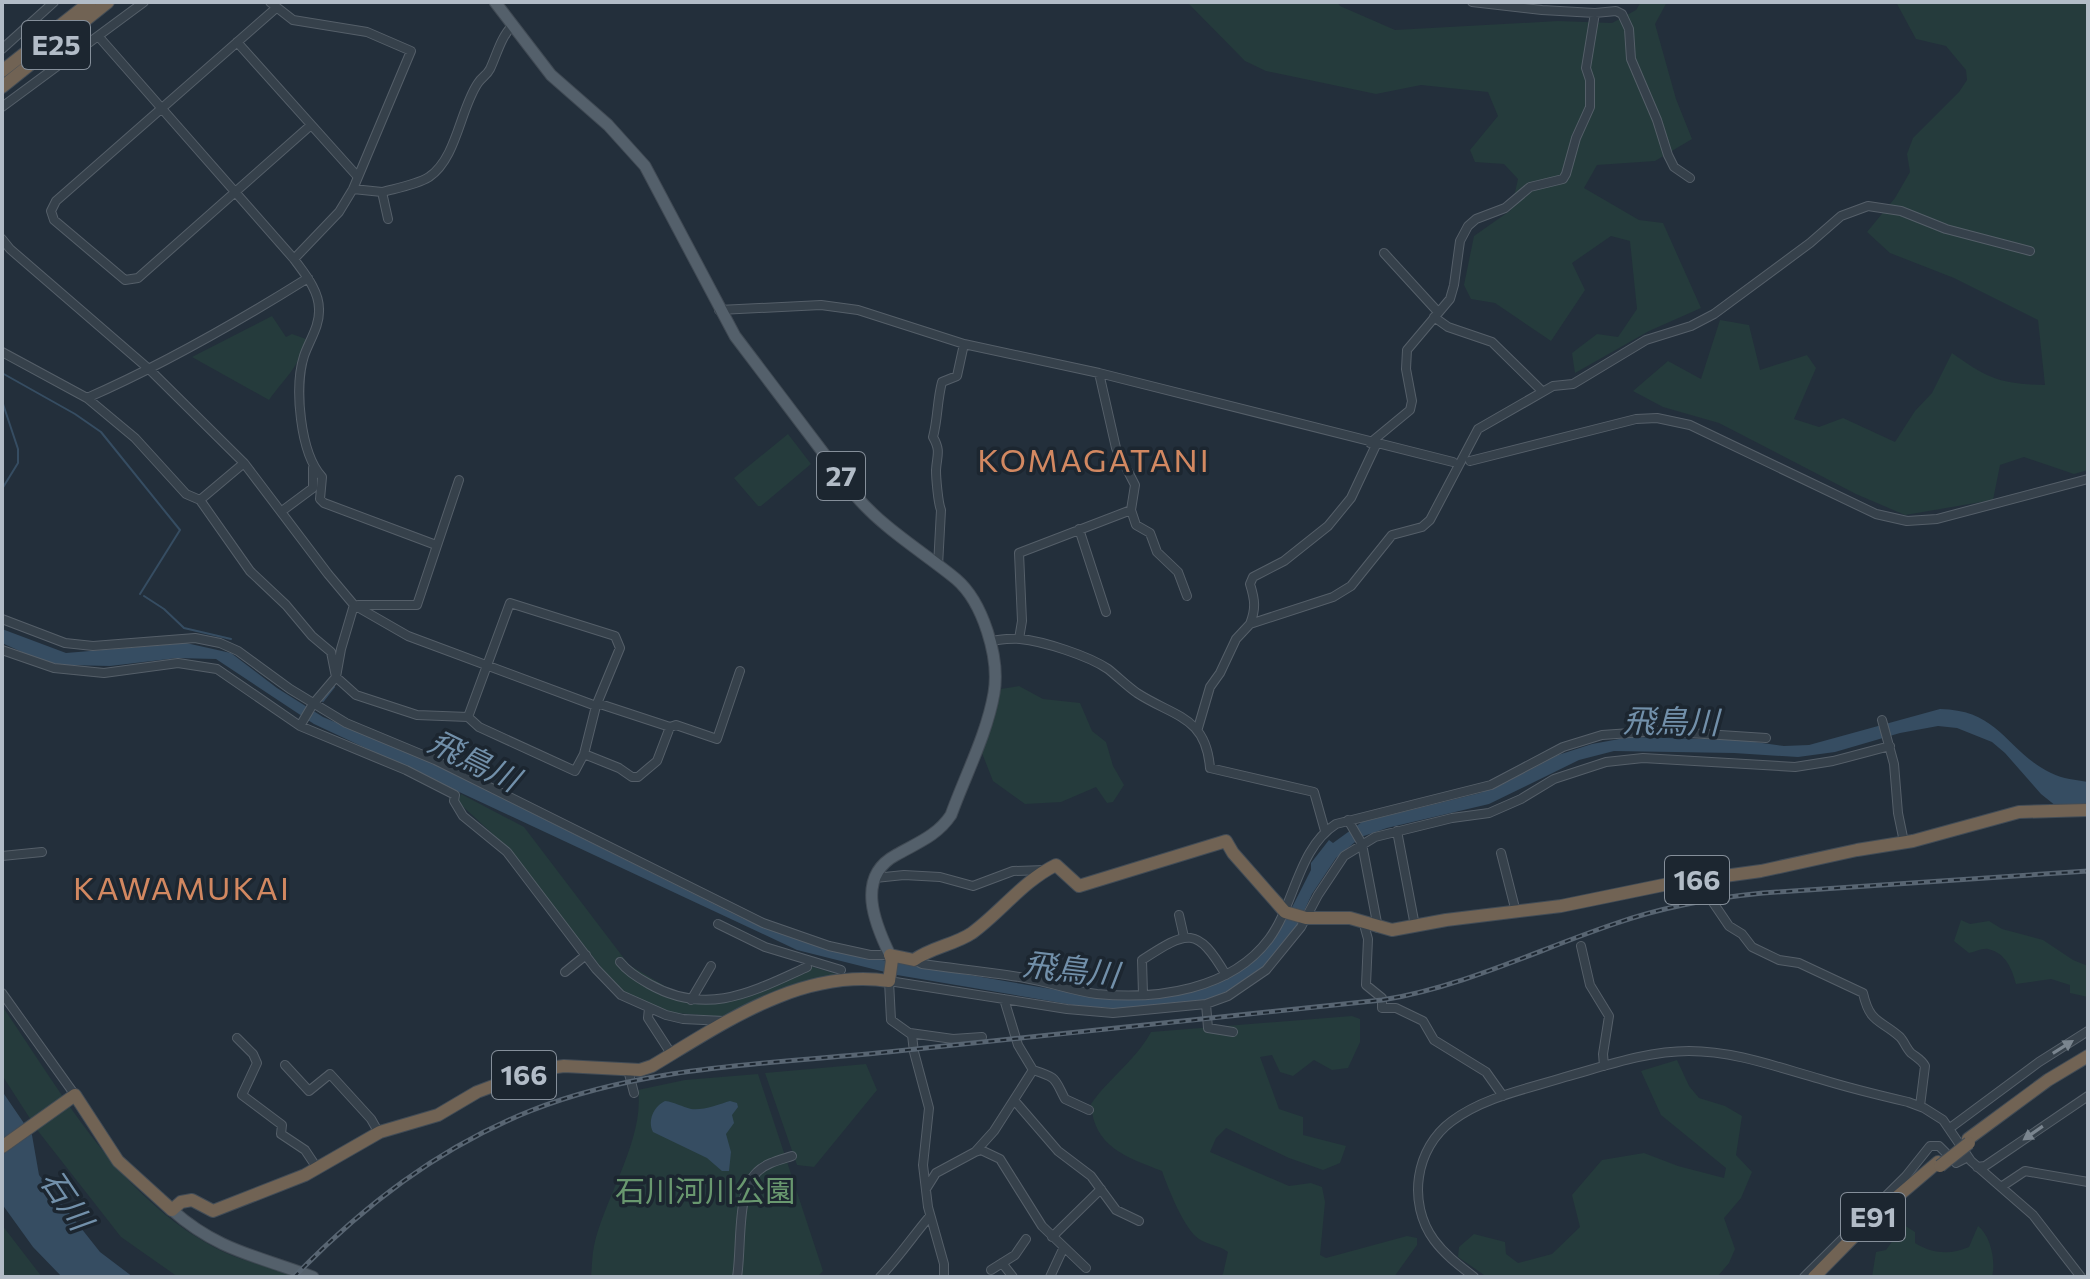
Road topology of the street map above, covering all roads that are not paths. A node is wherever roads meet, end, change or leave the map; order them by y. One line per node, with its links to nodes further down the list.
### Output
1 (54, 2): 14 (street)
2 (90, 2): 15 (highway, E25)
3 (108, 2): 16 (highway, E25)
4 (144, 2): 12 (street)
5 (495, 2): 11 (main road, 27)
6 (1472, 2): 10 (street)
7 (1622, 2): 9 (street)
8 (272, 5): 13 (street); 20 (street)
9 (1616, 11): 10 (street); 21 (street)
10 (1595, 13): 34 (street)
11 (512, 26): 23 (street); 33 (main road, 27)
12 (99, 37): 17 (street); 18 (street)
13 (237, 42): 18 (street); 19 (street)
14 (2, 49)
15 (2, 71)
16 (2, 87)
17 (2, 107)
18 (161, 109): 24 (street); 24 (street)
19 (311, 125): 20 (street); 24 (street)
20 (358, 177): 22 (street)
21 (1690, 178)
22 (353, 189): 23 (street); 31 (street)
23 (382, 192): 25 (street)
24 (235, 193): 31 (street)
25 (388, 219)
26 (2, 239): 27 (street)
27 (10, 249): 30 (street); 37 (street)
28 (2030, 251): 39 (street)
29 (1384, 253): 34 (street)
30 (2, 259)
31 (294, 259): 32 (street)
32 (308, 278): 37 (street); 45 (street)
33 (719, 310): 35 (street); 53 (main road, 27)
34 (1436, 314): 39 (street); 41 (street)
35 (964, 344): 38 (street); 53 (street)
36 (2, 352): 40 (street)
37 (150, 370): 40 (street); 44 (street)
38 (1099, 373): 41 (street); 49 (street)
39 (1542, 391): 58 (street)
40 (87, 398): 48 (street)
41 (1373, 444): 43 (street); 58 (street)
42 (1470, 461): 46 (street)
43 (1453, 462)
44 (244, 463): 48 (street); 50 (street)
45 (313, 468): 50 (street); 52 (street)
46 (2088, 479)
47 (459, 480): 52 (street)
48 (200, 500): 64 (street)
49 (1131, 510): 51 (street); 54 (street)
50 (282, 511): 55 (street)
51 (1079, 529): 56 (street); 59 (street)
52 (436, 545): 55 (street)
53 (938, 566): 60 (main road, 27)
54 (1187, 596)
55 (354, 605): 62 (street); 64 (street)
56 (1106, 612)
57 (2, 619): 66 (street)
58 (1250, 624): 71 (street)
59 (1019, 639): 60 (street); 71 (street)
60 (989, 641): 85 (main road, 27)
61 (2, 650): 69 (street)
62 (487, 665): 65 (street); 65 (street); 67 (street)
63 (740, 671): 70 (street)
64 (336, 677): 66 (street); 67 (street)
65 (597, 704): 70 (street); 74 (street)
66 (312, 705): 69 (street); 98 (street)
67 (468, 717): 74 (street)
68 (1883, 722): 73 (street)
69 (300, 725): 97 (street)
70 (670, 727): 74 (street)
71 (1198, 728): 77 (street)
72 (1766, 738): 76 (street)
73 (1888, 742): 78 (street); 80 (street)
74 (584, 754)
75 (2088, 810): 80 (highway, 166)
76 (1350, 822): 77 (street); 79 (street)
77 (1325, 831): 87 (street)
78 (1397, 831): 79 (street); 93 (street)
79 (1360, 842): 90 (street); 94 (street)
80 (1904, 842): 86 (highway, 166)
81 (42, 852): 83 (street)
82 (1501, 853): 88 (street)
83 (2, 856)
84 (1045, 870): 85 (street); 87 (highway); 99 (highway)
85 (875, 878): 98 (main road)
86 (1673, 883): 88 (highway, 166); 133 (street)
87 (1286, 912): 90 (highway, 166); 105 (street)
88 (1516, 912): 93 (highway, 166)
89 (1179, 915): 95 (street)
90 (1305, 918): 91 (highway, 166); 113 (street)
91 (1363, 921): 94 (highway, 166); 129 (street)
92 (718, 924): 101 (street)
93 (1415, 926): 94 (highway, 166)
94 (1378, 928)
95 (1184, 937): 105 (street); 110 (street)
96 (1581, 946): 125 (street)
97 (586, 955): 104 (street); 114 (street)
98 (891, 958): 99 (highway); 106 (highway)
99 (914, 960): 108 (street)
100 (620, 962): 112 (street)
101 (806, 964): 103 (street); 107 (street); 112 (street)
102 (706, 969): 112 (street)
103 (841, 970)
104 (565, 972)
105 (1226, 975): 110 (street)
106 (890, 978): 107 (highway, 166); 111 (street); 119 (street)
107 (814, 985): 116 (highway, 166)
108 (1070, 989): 110 (street); 115 (street)
109 (2, 993): 131 (street)
110 (1143, 994)
111 (1004, 999): 115 (street); 127 (street)
112 (691, 1000)
113 (1206, 1004): 115 (street); 118 (street)
114 (649, 1008): 116 (street); 122 (street)
115 (1067, 1008)
116 (728, 1021): 122 (highway, 166)
117 (2088, 1031): 135 (street, one-way to 117)
118 (1233, 1032)
119 (910, 1033): 120 (street); 146 (street)
120 (982, 1037)
121 (237, 1038): 143 (street)
122 (672, 1055): 126 (highway, 166)
123 (2088, 1058): 141 (highway, E91, bridge)
124 (285, 1065): 136 (street)
125 (1604, 1066): 129 (street); 133 (street)
126 (628, 1070): 128 (street); 136 (highway, 166)
127 (1033, 1070): 132 (street); 134 (street)
128 (634, 1093)
129 (1503, 1096): 163 (street)
130 (2088, 1096): 142 (street, one-way to 142)
131 (73, 1097): 137 (highway); 148 (highway)
132 (1014, 1100): 138 (street); 147 (street)
133 (1920, 1106): 135 (street)
134 (1089, 1110)
135 (1950, 1128): 140 (street)
136 (379, 1133): 143 (highway, 166)
137 (2, 1147)
138 (975, 1152): 146 (street); 151 (street)
139 (792, 1156): 158 (street)
140 (1968, 1157): 142 (street); 164 (street)
141 (1939, 1164): 165 (highway, E91); 166 (highway, E91)
142 (1977, 1167): 145 (street)
143 (317, 1168): 148 (highway, 166)
144 (2088, 1182): 145 (street)
145 (2001, 1187): 167 (street)
146 (926, 1189): 149 (street)
147 (1101, 1189): 150 (street); 151 (street)
148 (172, 1210): 157 (main road)
149 (930, 1216): 159 (street); 160 (street)
150 (1139, 1221)
151 (1052, 1237): 153 (street)
152 (1026, 1239): 154 (street)
153 (1063, 1249): 155 (street); 162 (street)
154 (1002, 1263): 156 (street); 161 (street)
155 (1086, 1268)
156 (991, 1270)
157 (313, 1277)
158 (737, 1277)
159 (880, 1277)
160 (944, 1277)
161 (1013, 1277)
162 (1050, 1277)
163 (1474, 1277)
164 (1804, 1277)
165 (1814, 1277)
166 (1821, 1277)
167 (2081, 1277)

